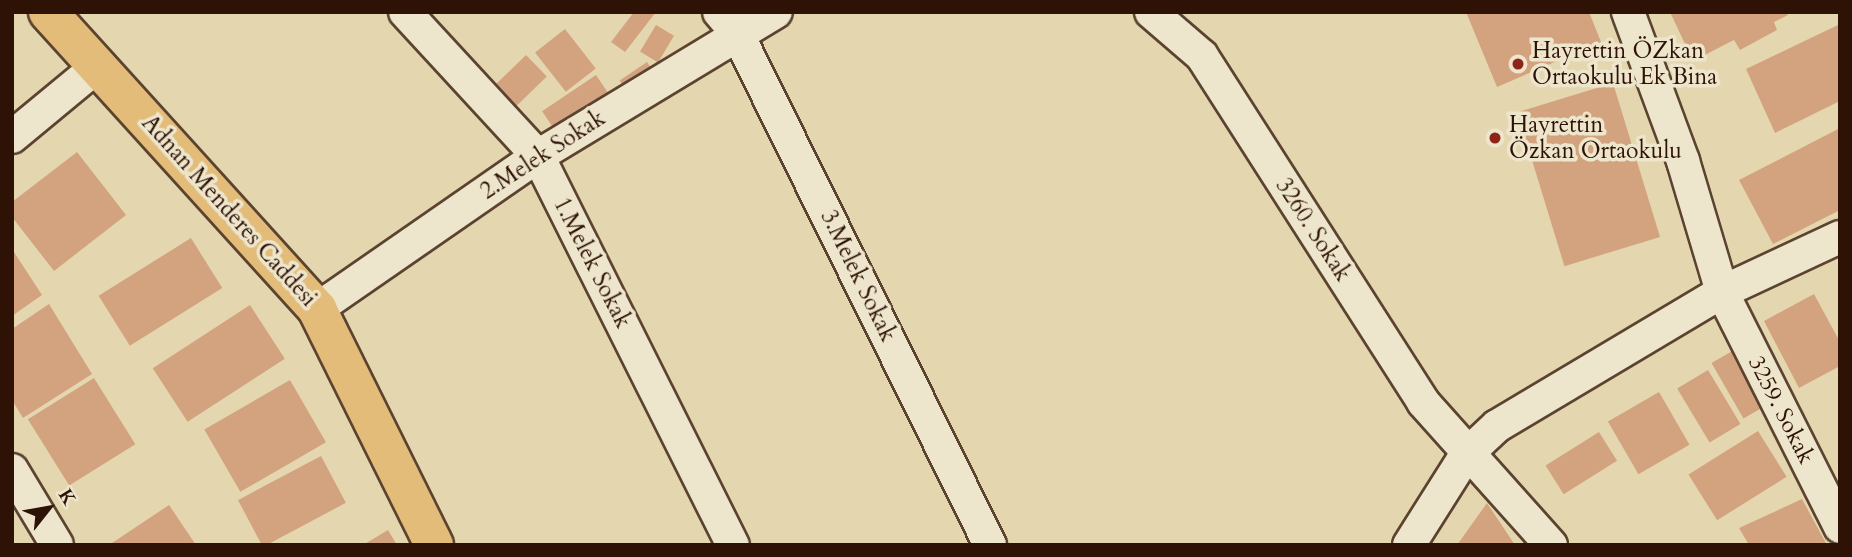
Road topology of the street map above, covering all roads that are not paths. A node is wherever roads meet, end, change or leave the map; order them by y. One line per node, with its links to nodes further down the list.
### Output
1 (48, 12): 7 (main road, Adnan Menderes Caddesi)
2 (405, 12): 9 (street, 1.Melek Sokak)
3 (776, 12): 6 (street, 2.Melek Sokak)
4 (1151, 12): 13 (street, 3260. Sokak)
5 (1628, 12): 11 (street, 3259. Sokak)
6 (728, 22): 9 (street, 2.Melek Sokak); 19 (street, 3.Melek Sokak)
7 (99, 65): 8 (street); 12 (main road, Adnan Menderes Caddesi)
8 (12, 137)
9 (538, 156): 12 (street, 2.Melek Sokak); 18 (street, 1.Melek Sokak)
10 (1840, 237): 11 (street)
11 (1722, 292): 13 (street); 15 (street, 3259. Sokak)
12 (317, 309): 17 (main road, Adnan Menderes Caddesi)
13 (1466, 455): 20 (street); 21 (street, 3260. Sokak)
14 (12, 470): 16 (street)
15 (1840, 527)
16 (48, 541)
17 (434, 545)
18 (733, 545)
19 (990, 545)
20 (1409, 545)
21 (1550, 545)

